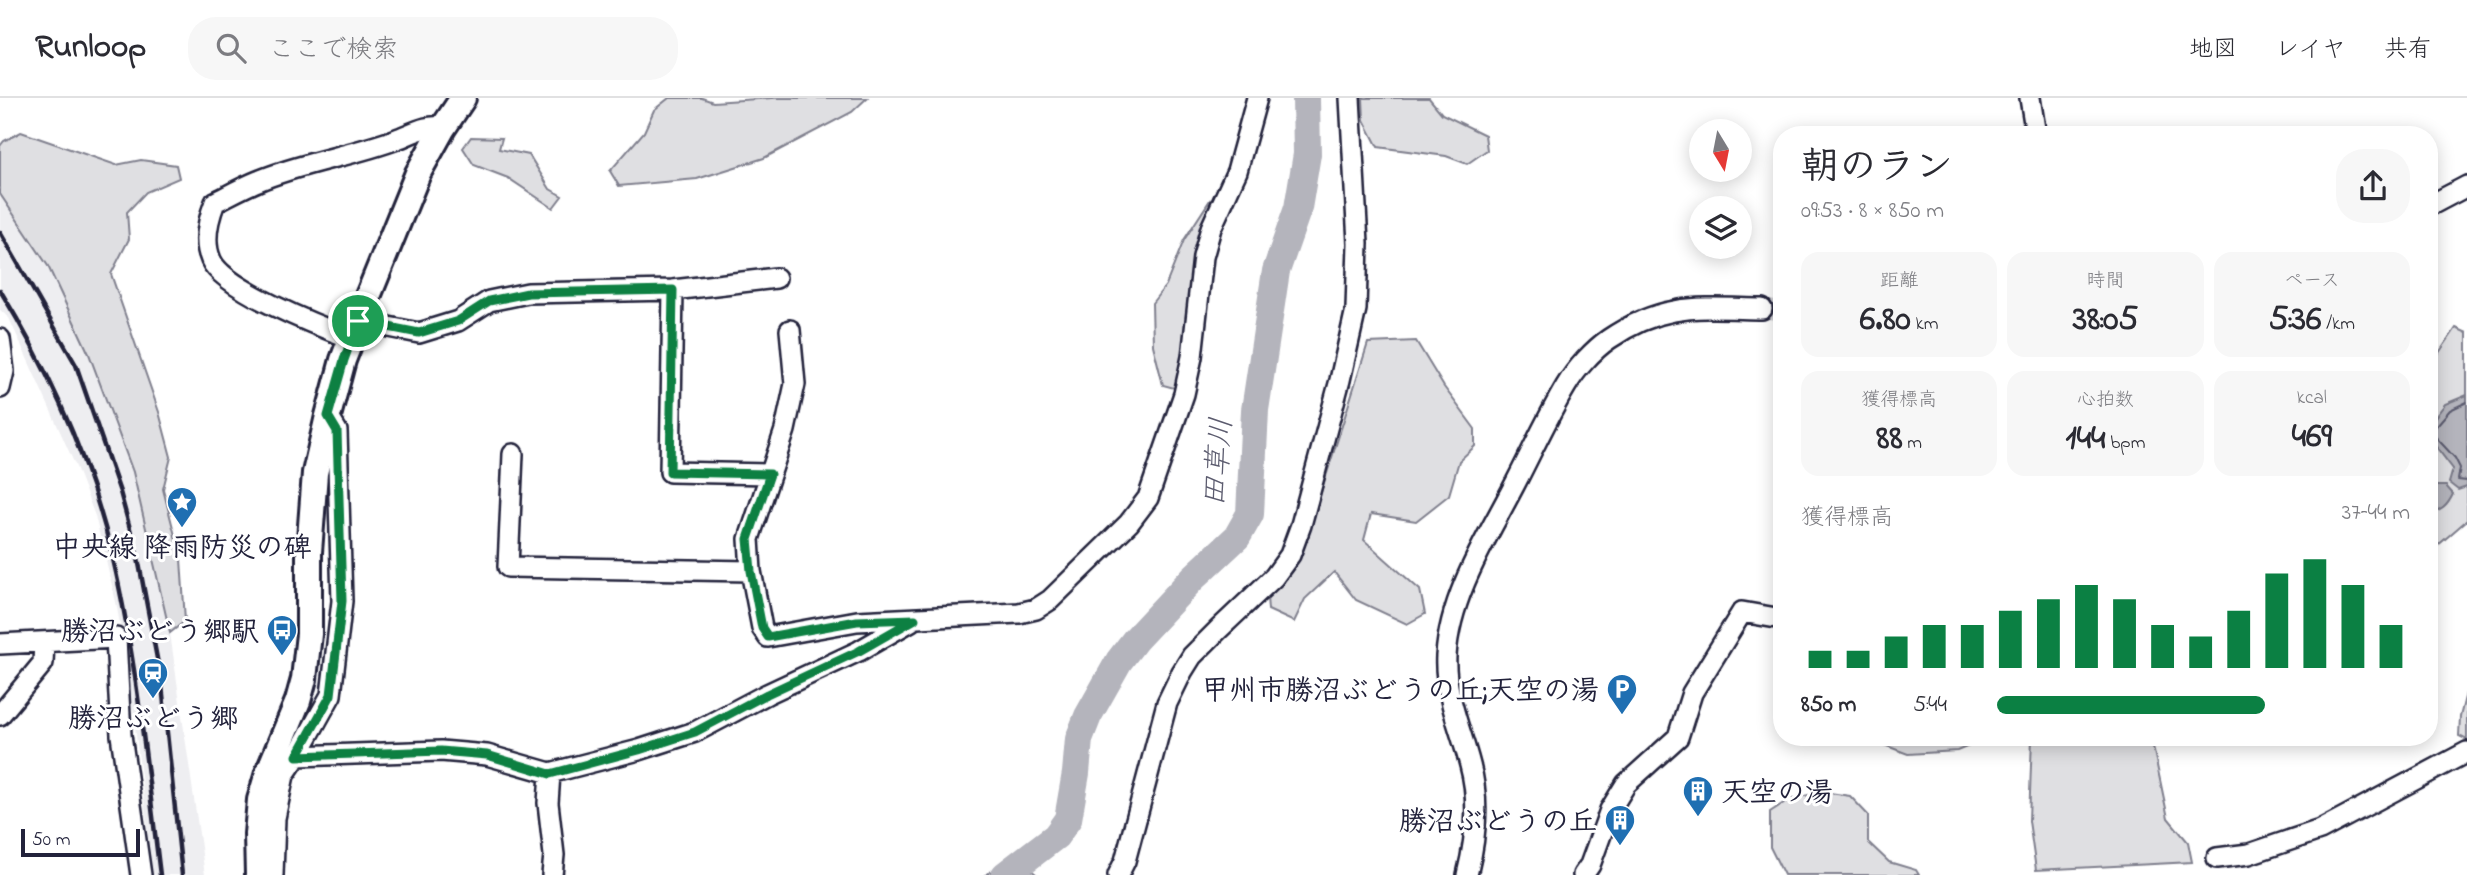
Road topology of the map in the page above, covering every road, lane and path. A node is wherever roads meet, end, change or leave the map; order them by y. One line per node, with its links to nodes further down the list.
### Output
1 (463, 98): 6 (main road)
2 (1256, 98): 21 (street)
3 (1350, 98): 33 (street)
4 (2030, 98): 5 (street)
5 (2035, 126)
6 (443, 128): 12 (main road); 12 (street)
7 (2467, 186): 8 (street)
8 (2438, 201)
9 (776, 278): 10 (street)
10 (673, 290): 12 (street); 18 (street)
11 (1762, 309): 34 (street)
12 (354, 330): 16 (main road)
13 (790, 330): 18 (street)
14 (0, 339): 15 (street)
15 (0, 388)
16 (328, 416): 26 (street); 30 (main road)
17 (513, 454): 19 (street)
18 (770, 474): 19 (street)
19 (751, 571): 21 (street)
20 (1773, 617): 35 (street)
21 (915, 619): 27 (street)
22 (44, 642): 23 (street); 24 (street); 29 (street)
23 (0, 644)
24 (0, 715)
25 (2467, 752): 28 (street)
26 (297, 756): 27 (street); 31 (street)
27 (550, 774): 32 (street)
28 (2217, 858)
29 (141, 875)
30 (258, 875)
31 (273, 875)
32 (552, 875)
33 (1118, 875)
34 (1467, 875)
35 (1583, 875)

